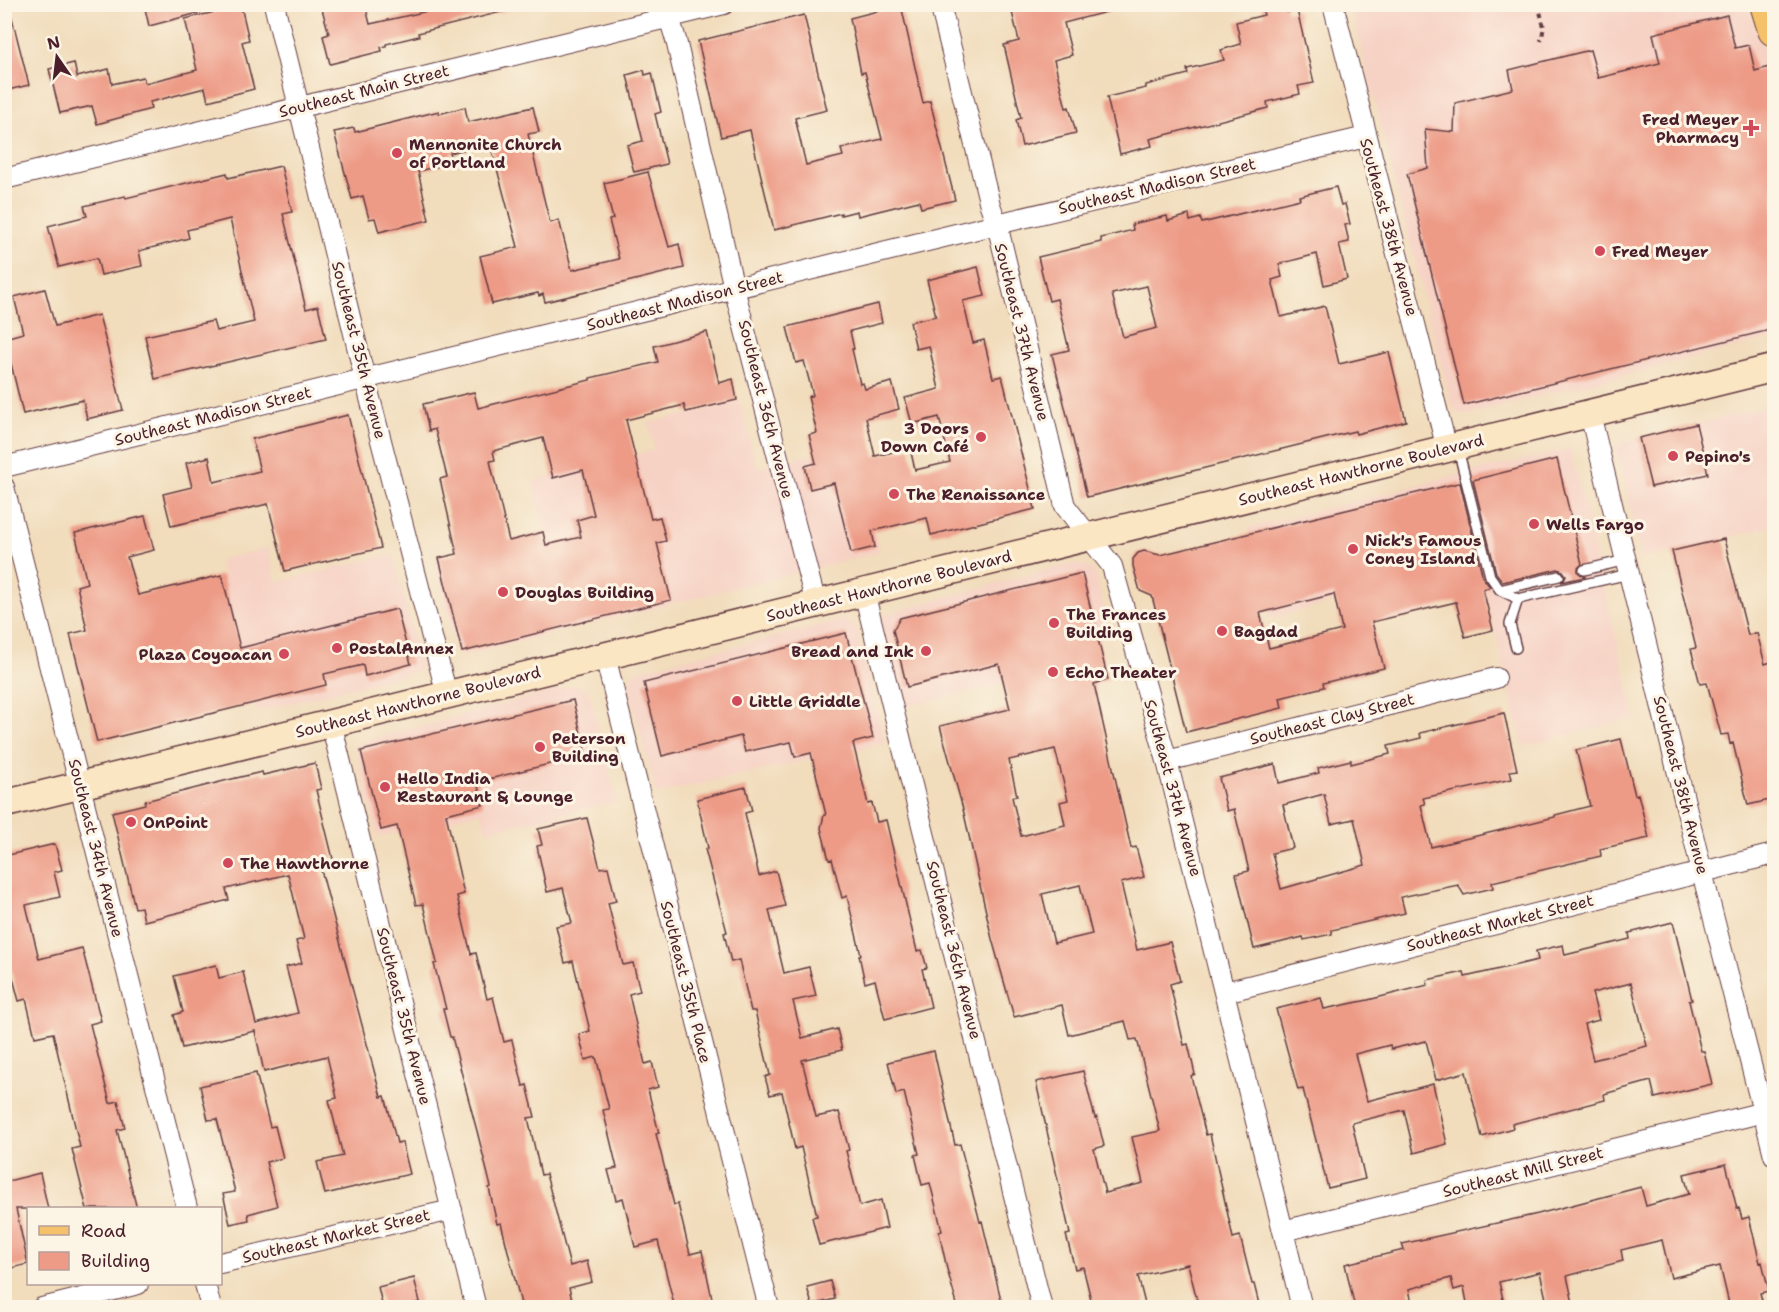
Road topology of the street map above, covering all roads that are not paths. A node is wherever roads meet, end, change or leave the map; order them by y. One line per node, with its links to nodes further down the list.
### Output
1 (274, 4): 8 (street, Southeast 35th Avenue)
2 (724, 4): 6 (street, Southeast Main Street)
3 (940, 4): 11 (street, Southeast 37th Avenue)
4 (1333, 4): 9 (street, Southeast 38th Avenue)
5 (1766, 4): 7 (main road)
6 (667, 11): 8 (street, Southeast Main Street); 12 (street, Southeast 36th Avenue)
7 (1774, 30)
8 (299, 106): 10 (street, Southeast Main Street); 14 (street, Southeast 35th Avenue)
9 (1366, 137): 11 (street, Southeast Madison Street); 16 (street, Southeast 38th Avenue)
10 (4, 179)
11 (996, 224): 12 (street, Southeast Madison Street); 19 (street, Southeast 37th Avenue)
12 (734, 288): 14 (street, Southeast Madison Street); 26 (street, Southeast 36th Avenue)
13 (1774, 368): 15 (main road, Southeast Hawthorne Boulevard)
14 (365, 378): 17 (street, Southeast Madison Street); 30 (street, Southeast 35th Avenue)
15 (1590, 414): 16 (main road, Southeast Hawthorne Boulevard); 20 (street, Southeast 38th Avenue)
16 (1452, 448): 19 (main road, Southeast Hawthorne Boulevard); 23 (lane)
17 (4, 467)
18 (4, 487): 33 (street, Southeast 34th Avenue)
19 (1090, 536): 24 (main road, Southeast Hawthorne Boulevard); 32 (street, Southeast 37th Avenue)
20 (1627, 567): 21 (lane); 25 (lane); 36 (street, Southeast 38th Avenue)
21 (1584, 570)
22 (1559, 576): 23 (lane)
23 (1500, 590): 25 (lane)
24 (864, 592): 26 (main road, Southeast Hawthorne Boulevard); 50 (street, Southeast 36th Avenue)
25 (1518, 599): 27 (lane)
26 (816, 604): 28 (main road, Southeast Hawthorne Boulevard)
27 (1516, 648)
28 (605, 656): 30 (main road, Southeast Hawthorne Boulevard); 49 (street, Southeast 35th Place)
29 (1496, 678): 32 (street, Southeast Clay Street)
30 (447, 695): 31 (main road, Southeast Hawthorne Boulevard)
31 (331, 723): 33 (main road, Southeast Hawthorne Boulevard); 41 (street, Southeast 35th Avenue)
32 (1167, 761): 37 (street, Southeast 37th Avenue)
33 (80, 785): 34 (main road, Southeast Hawthorne Boulevard); 40 (street, Southeast 34th Avenue)
34 (4, 804)
35 (1774, 854): 36 (street, Southeast Market Street)
36 (1702, 873): 37 (street, Southeast Market Street); 38 (street, Southeast 38th Avenue)
37 (1226, 992): 42 (street, Southeast 37th Avenue)
38 (1764, 1113): 39 (street, Southeast 38th Avenue); 42 (street, Southeast Mill Street)
39 (1774, 1155)
40 (186, 1207)
41 (452, 1210): 43 (street, Southeast Market Street); 48 (street, Southeast 35th Avenue)
42 (1283, 1231): 51 (street, Southeast 37th Avenue)
43 (222, 1263)
44 (134, 1285): 46 (street)
45 (205, 1285): 47 (street)
46 (42, 1308)
47 (211, 1308)
48 (476, 1308)
49 (769, 1308)
50 (1042, 1308)
51 (1302, 1308)

